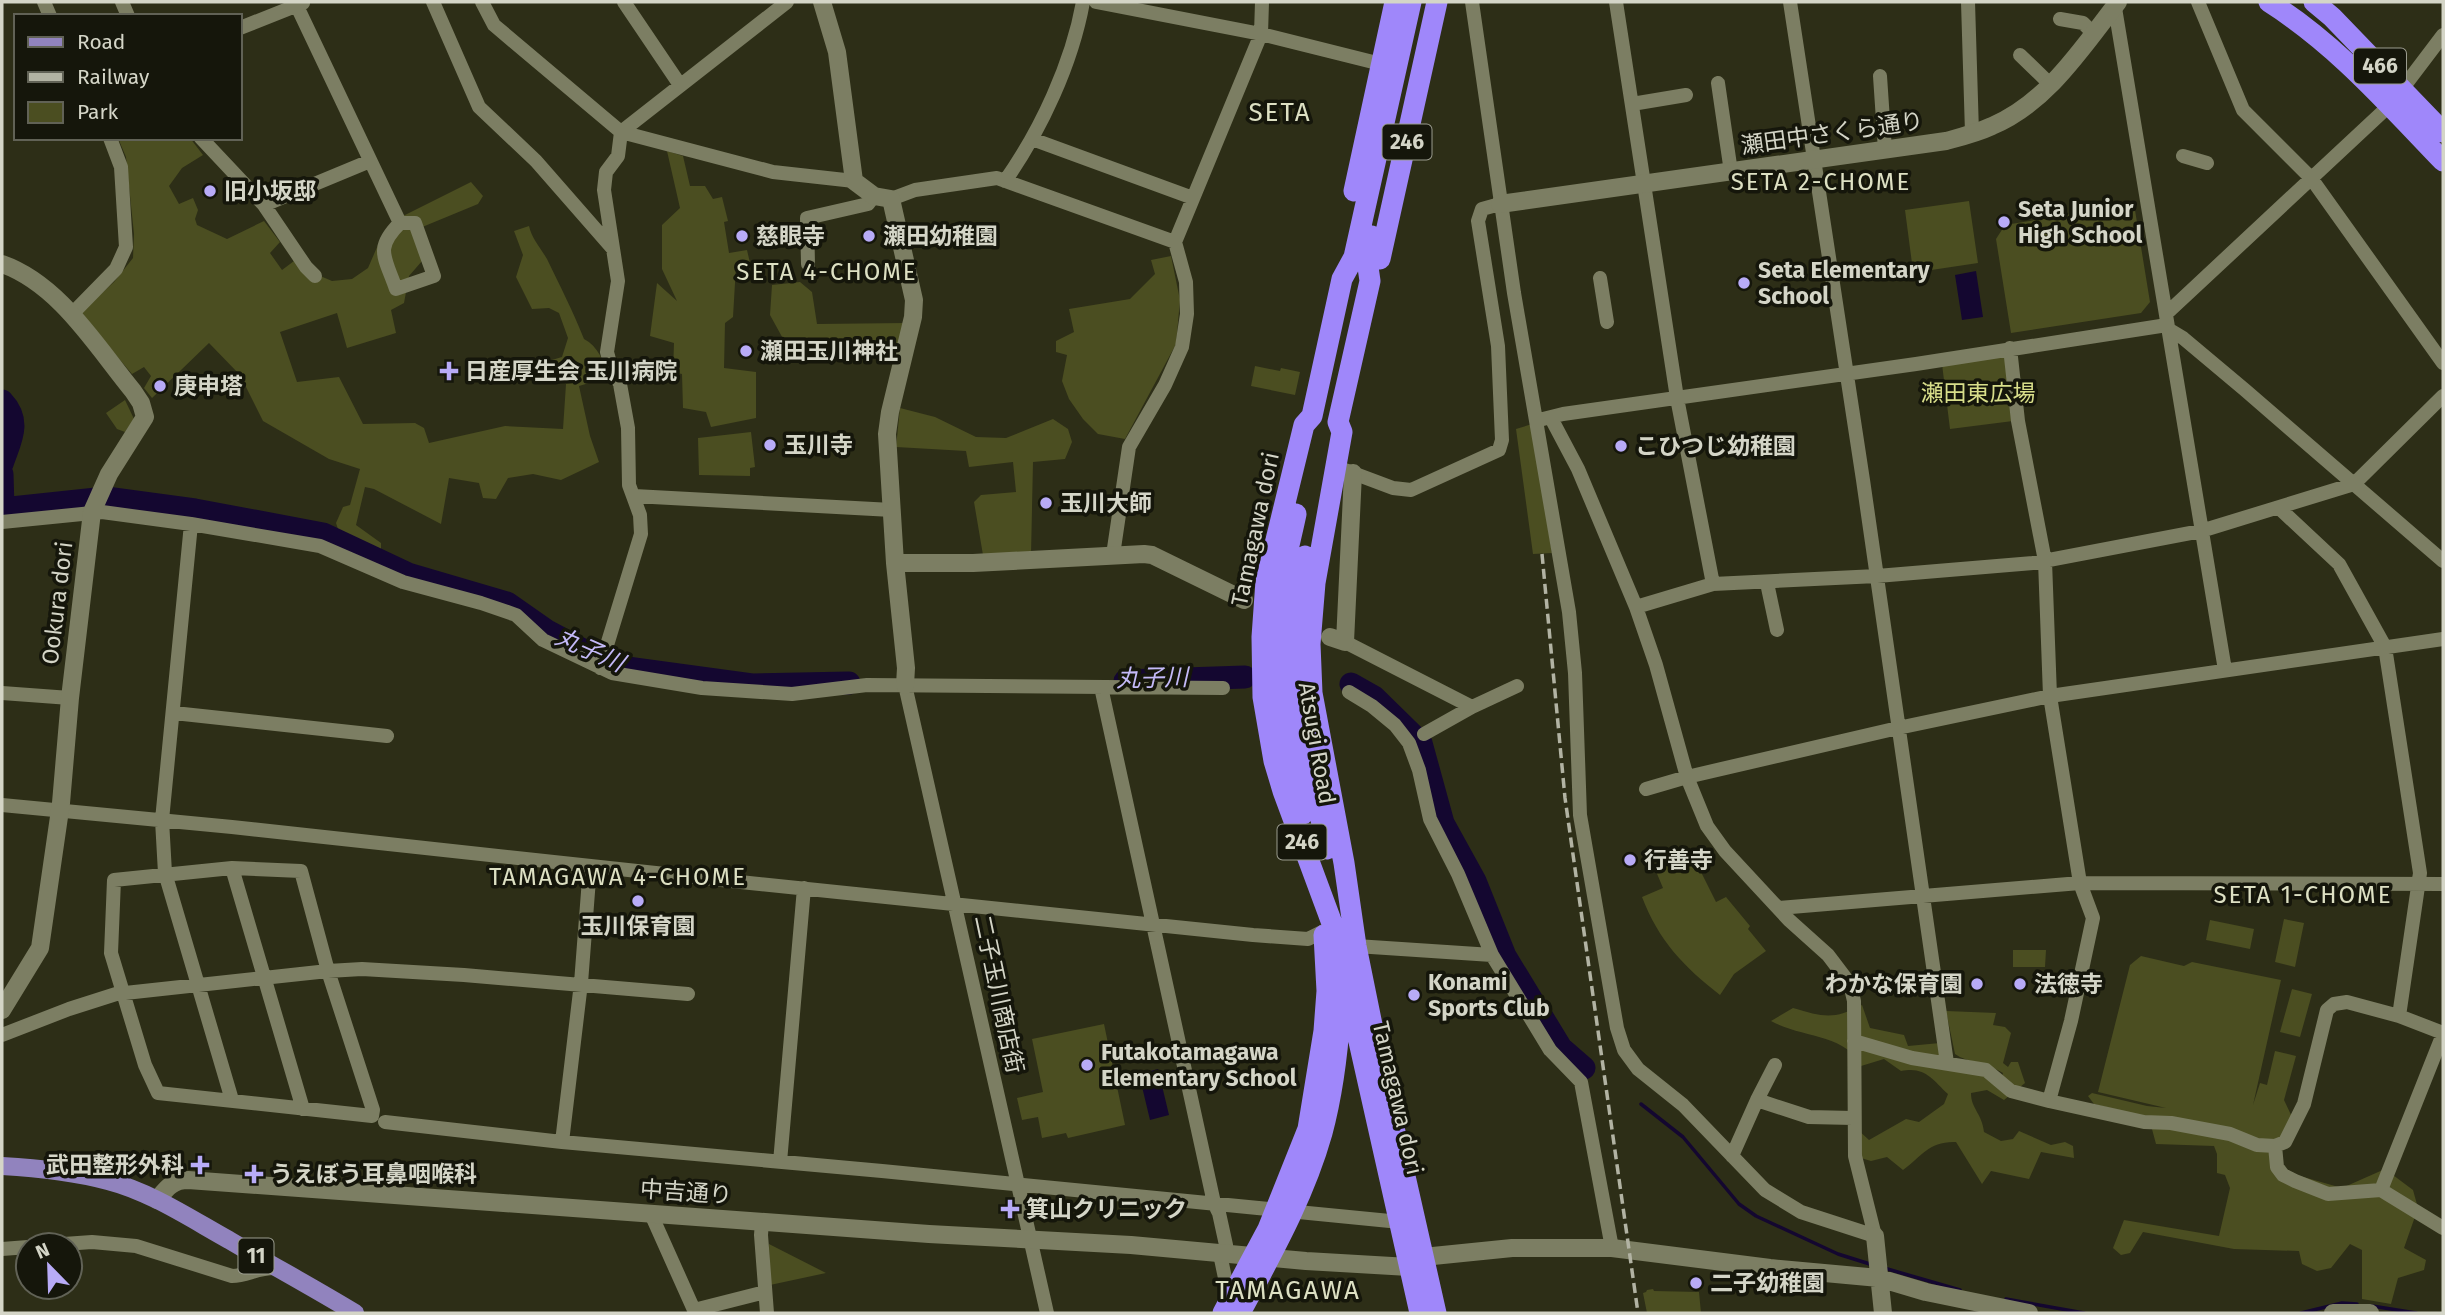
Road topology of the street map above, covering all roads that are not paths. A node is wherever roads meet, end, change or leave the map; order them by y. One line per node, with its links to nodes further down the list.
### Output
1 (433, 2): 59 (street)
2 (482, 2): 36 (street)
3 (624, 2): 31 (street)
4 (787, 2): 31 (street)
5 (822, 2): 50 (street)
6 (1083, 2): 39 (street)
7 (1096, 2): 25 (street)
8 (1262, 2): 25 (street)
9 (1395, 2): 28 (highway, 246)
10 (1410, 2): 64 (highway, Tamagawa dori / 246)
11 (1424, 2): 65 (highway, Tamagawa dori / 246)
12 (1437, 2): 65 (highway, 246)
13 (1472, 2): 55 (street)
14 (1616, 2): 35 (street)
15 (1790, 2): 44 (street)
16 (1968, 2): 38 (street)
17 (2198, 2): 49 (street)
18 (2269, 2): 34 (highway, 466)
19 (2314, 2): 34 (highway, 466)
20 (299, 3): 23 (street); 45 (street)
21 (2115, 3): 24 (street, 瀬田中さくら通り); 68 (street)
22 (2060, 19): 24 (street)
23 (242, 27)
24 (2093, 33): 32 (street, 瀬田中さくら通り)
25 (1261, 34): 28 (street); 54 (street)
26 (2443, 35): 34 (street)
27 (2020, 55): 32 (street)
28 (1381, 64): 64 (highway, 246)
29 (1880, 76): 42 (street)
30 (1718, 83): 48 (street)
31 (680, 85): 36 (street)
32 (2051, 85): 38 (street, 瀬田中さくら通り)
33 (1686, 95): 35 (street)
34 (2397, 97): 37 (highway, 466); 46 (highway, 466); 49 (street)
35 (1632, 104): 52 (street)
36 (621, 132): 50 (street); 59 (street)
37 (2443, 132)
38 (1972, 134): 42 (street, 瀬田中さくら通り)
39 (1031, 139): 51 (street); 54 (street)
40 (111, 140): 66 (street)
41 (203, 140): 56 (street)
42 (1885, 150): 44 (street, 瀬田中さくら通り)
43 (2183, 156): 47 (street)
44 (1814, 160): 48 (street, 瀬田中さくら通り); 73 (street)
45 (370, 161): 56 (street); 57 (street)
46 (2443, 162)
47 (2207, 163)
48 (1731, 172): 52 (street, 瀬田中さくら通り)
49 (2311, 178): 68 (street); 72 (street)
50 (854, 181): 53 (street)
51 (1005, 181): 53 (street); 58 (street)
52 (1643, 184): 55 (street, 瀬田中さくら通り); 75 (street)
53 (883, 197): 61 (street); 84 (street)
54 (1193, 198): 58 (street)
55 (1500, 204): 69 (street); 70 (street)
56 (264, 205): 62 (street)
57 (400, 223): 57 (street)
58 (1175, 242): 88 (street)
59 (614, 250): 81 (street)
60 (2, 264): 66 (street, Ookura dori)
61 (808, 264)
62 (315, 276)
63 (1601, 278): 67 (street)
64 (1342, 279): 76 (highway, Tamagawa dori / 246)
65 (1370, 281): 78 (highway, Tamagawa dori / 246)
66 (71, 315): 82 (street, Ookura dori)
67 (1608, 322)
68 (2167, 323): 71 (street); 80 (street); 87 (street)
69 (1524, 343): 70 (street); 77 (street)
70 (1498, 346): 79 (street)
71 (2010, 348): 73 (street); 90 (street)
72 (2443, 363)
73 (1846, 374): 75 (street); 93 (street)
74 (2443, 396): 80 (street)
75 (1677, 398): 77 (street); 95 (street)
76 (1312, 416): 89 (highway, Atsugi Road / 246); 133 (highway, Tamagawa dori / 246)
77 (1544, 419): 97 (street); 157 (street)
78 (1338, 422): 79 (highway, Tamagawa dori / 246); 89 (highway, Atsugi Road / 246)
79 (1345, 468): 100 (street); 134 (highway, Tamagawa dori / 246)
80 (2354, 484): 83 (street); 91 (street)
81 (634, 496): 84 (street); 102 (street)
82 (95, 504): 85 (street); 86 (street); 111 (street, Ookura dori)
83 (2279, 508): 87 (street); 101 (street)
84 (892, 510): 92 (street)
85 (2, 522)
86 (191, 524): 102 (street); 113 (street)
87 (2201, 531): 90 (street); 103 (street)
88 (1113, 555): 92 (street); 96 (street)
89 (1295, 561): 180 (highway, Atsugi Road / 246); 182 (highway, Atsugi Road / 246)
90 (2045, 561): 93 (street); 110 (street)
91 (2443, 561)
92 (895, 563): 104 (street)
93 (1877, 576): 94 (street); 114 (street)
94 (1767, 583): 95 (street); 98 (street)
95 (1713, 584): 97 (street)
96 (1244, 600)
97 (1636, 607): 117 (street)
98 (1777, 630)
99 (2443, 639): 101 (street)
100 (1337, 640): 112 (street)
101 (2385, 647): 103 (street); 125 (street)
102 (601, 665): 104 (street)
103 (2225, 670): 110 (street)
104 (906, 678): 106 (street); 130 (street, 二子玉川商店街)
105 (1517, 686): 112 (street)
106 (1101, 687): 107 (street); 132 (street)
107 (1223, 688)
108 (1349, 692): 135 (street)
109 (2, 693): 111 (street)
110 (2050, 696): 114 (street); 126 (street)
111 (70, 698): 120 (street, Ookura dori)
112 (1472, 707): 115 (street)
113 (174, 713): 116 (street); 121 (street)
114 (1898, 728): 117 (street); 129 (street)
115 (1424, 734)
116 (387, 736)
117 (1687, 776): 118 (street); 131 (street)
118 (1646, 789)
119 (2, 805): 120 (street)
120 (60, 810): 121 (street); 142 (street, Ookura dori)
121 (162, 820): 122 (street); 124 (street)
122 (590, 866): 128 (street); 138 (street)
123 (232, 868): 124 (street); 136 (street); 137 (street)
124 (165, 873): 139 (street); 140 (street)
125 (2420, 882): 126 (street); 127 (street); 143 (street)
126 (2080, 883): 129 (street); 151 (street)
127 (2443, 884)
128 (804, 888): 130 (street); 158 (street)
129 (1923, 894): 131 (street); 147 (street)
130 (956, 903): 132 (street); 160 (street, 二子玉川商店街)
131 (1779, 908): 146 (street)
132 (1154, 925): 133 (street); 163 (street)
133 (1333, 926): 166 (highway, Tamagawa dori / 246)
134 (1356, 946): 135 (street); 173 (highway, Tamagawa dori / 246)
135 (1492, 955): 171 (street)
136 (328, 971): 137 (street); 138 (street); 152 (street)
137 (265, 978): 139 (street); 152 (street)
138 (581, 983): 141 (street); 155 (street)
139 (198, 986): 140 (street); 149 (street)
140 (125, 993): 145 (street); 149 (street)
141 (688, 993)
142 (2, 1010)
143 (2399, 1016): 144 (street); 156 (street)
144 (2443, 1033): 161 (street)
145 (2, 1034)
146 (1854, 1041): 147 (street); 153 (street)
147 (1947, 1063): 151 (street)
148 (1774, 1065): 150 (street)
149 (232, 1100): 152 (street)
150 (1756, 1100): 153 (street); 157 (street)
151 (2049, 1101): 156 (street)
152 (303, 1109)
153 (1853, 1118): 168 (street)
154 (385, 1122): 155 (street)
155 (562, 1142): 158 (street)
156 (2275, 1146): 161 (street)
157 (1731, 1156): 168 (street)
158 (780, 1162): 160 (street)
159 (2, 1166): 162 (main road, 11)
160 (1020, 1186): 163 (street); 169 (street, 二子玉川商店街)
161 (2381, 1190): 167 (street)
162 (157, 1200): 164 (street, 中吉通り); 174 (main road, 11)
163 (1214, 1203): 166 (street); 172 (street)
164 (651, 1214): 165 (street, 中吉通り); 176 (street)
165 (762, 1222): 169 (street, 中吉通り); 176 (street)
166 (1399, 1222): 173 (highway, Tamagawa dori / 246)
167 (2443, 1226)
168 (1875, 1236): 175 (street)
169 (1032, 1240): 172 (street, 中吉通り); 179 (street, 二子玉川商店街)
170 (84, 1243): 174 (street)
171 (1612, 1248): 173 (street, 中吉通り); 175 (street, 中吉通り)
172 (1220, 1254): 173 (street, 中吉通り); 181 (street)
173 (1416, 1262): 183 (highway, Tamagawa dori / 246); 184 (highway, Tamagawa dori / 246)
174 (277, 1268): 177 (main road, 11)
175 (1879, 1278): 185 (street); 186 (street, 中吉通り)
176 (765, 1292): 178 (street)
177 (355, 1313)
178 (767, 1313)
179 (1047, 1313)
180 (1223, 1313)
181 (1232, 1313)
182 (1240, 1313)
183 (1420, 1313)
184 (1436, 1313)
185 (1883, 1313)
186 (2029, 1313)
187 (2333, 1313): 188 (street)
188 (2370, 1313)

